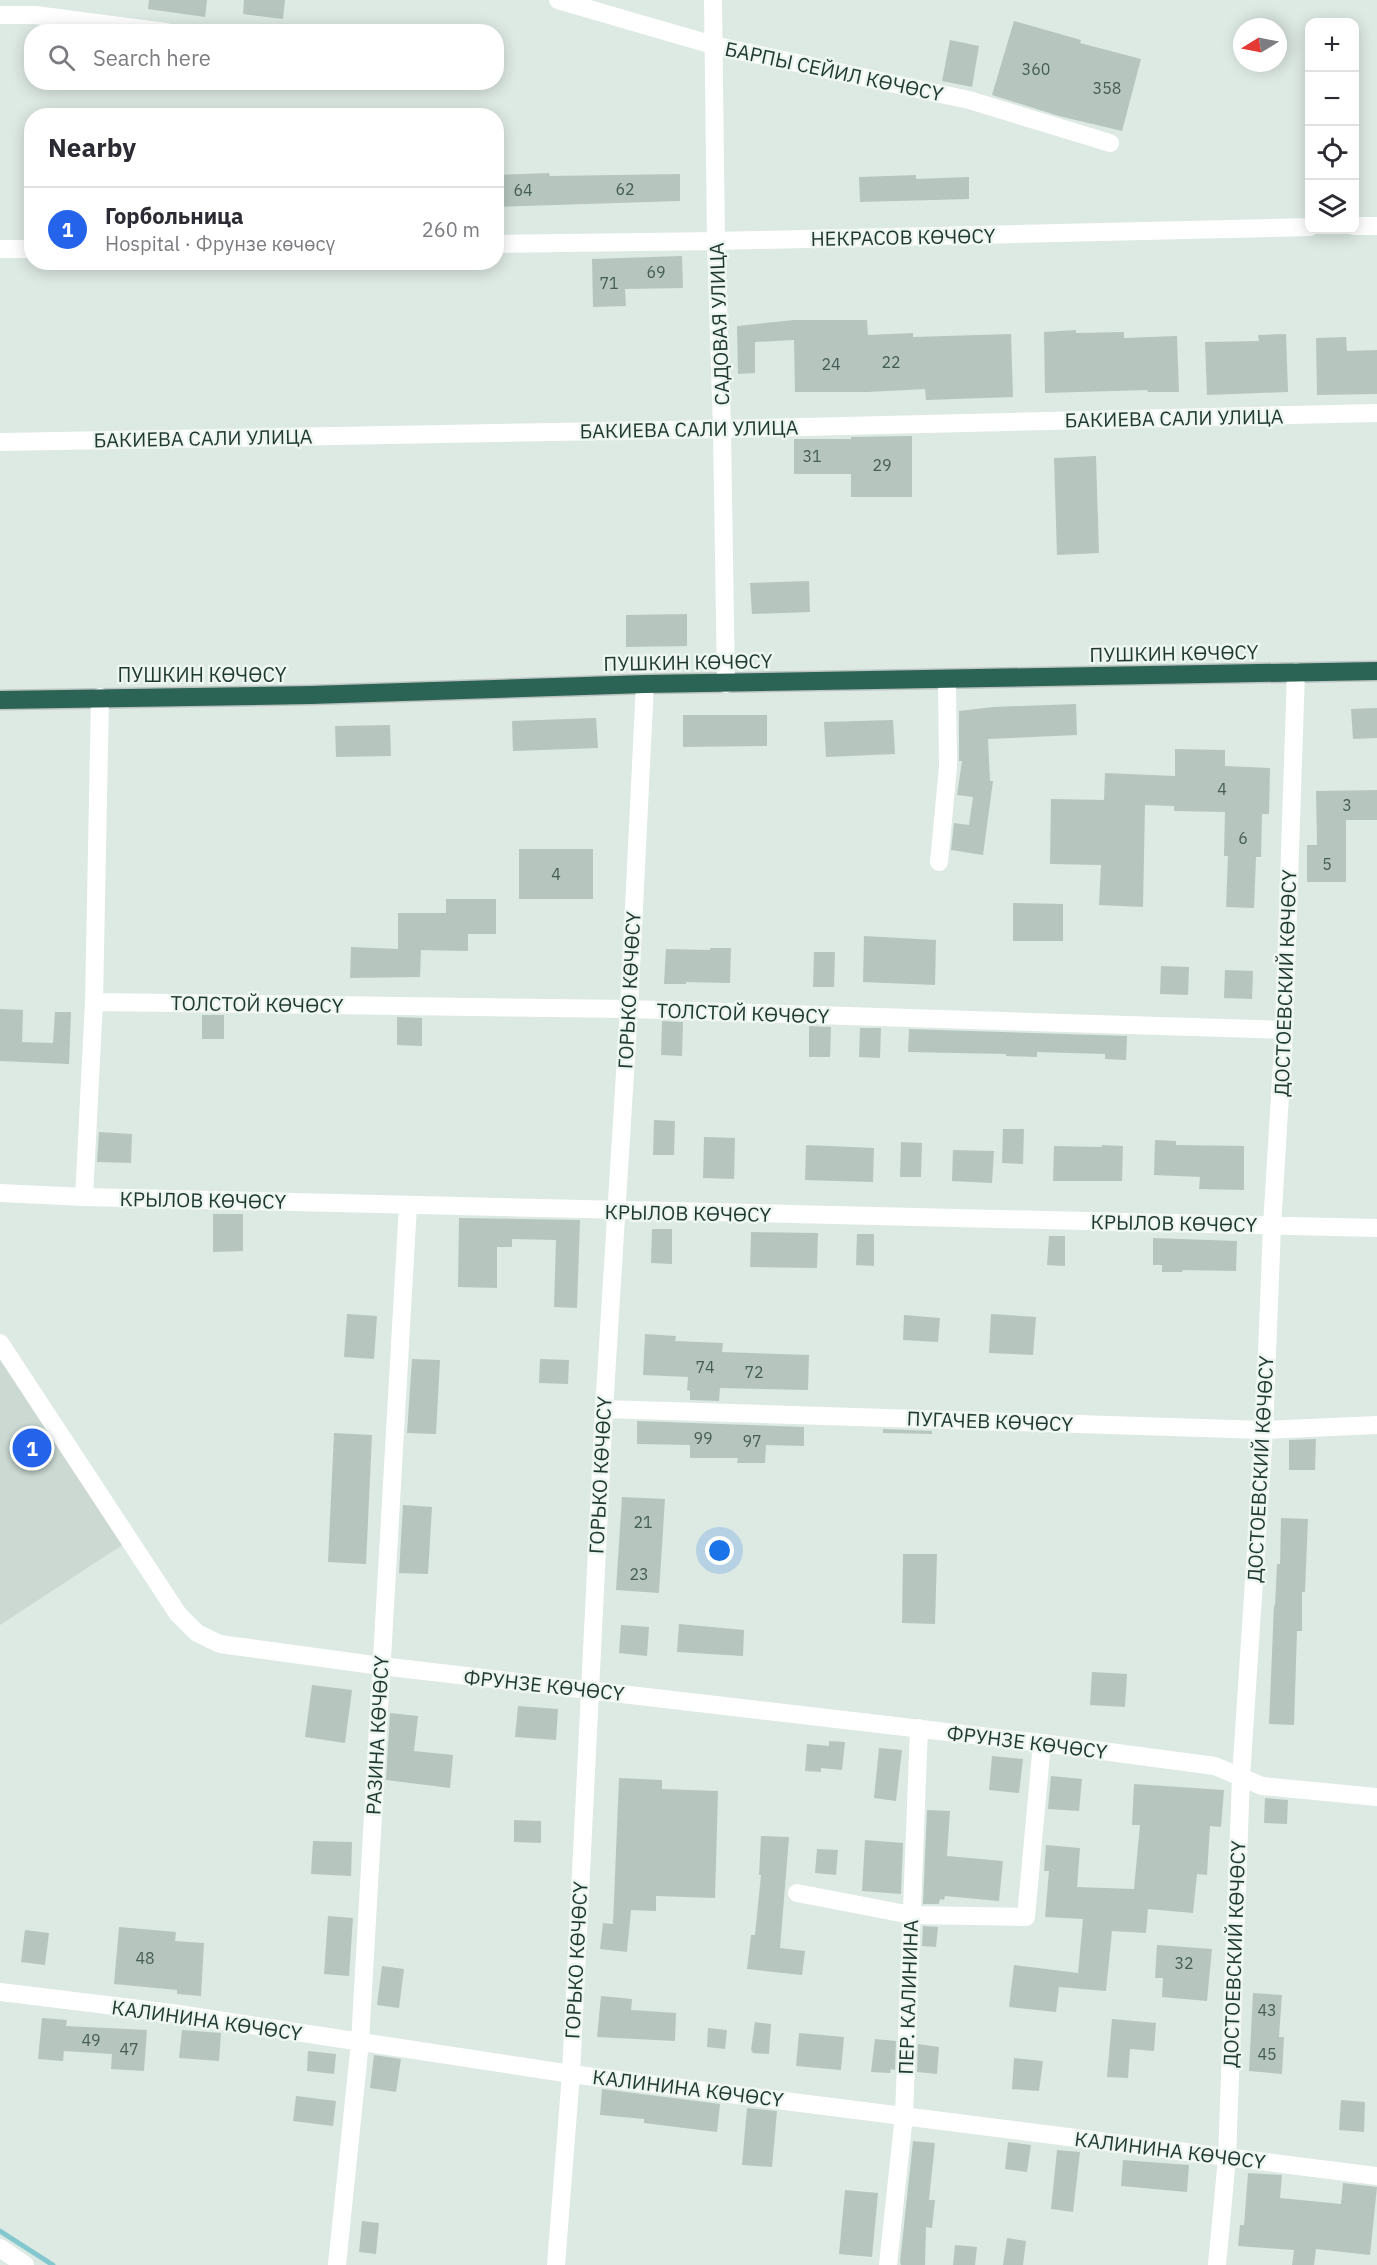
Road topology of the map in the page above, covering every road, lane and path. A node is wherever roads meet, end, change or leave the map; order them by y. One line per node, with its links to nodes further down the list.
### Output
1 (558, 0): 5 (street, БАРПЫ СЕЙИЛ КӨЧӨСҮ)
2 (713, 0): 5 (street, САДОВАЯ УЛИЦА)
3 (0, 15): 4 (street)
4 (104, 24)
5 (713, 45): 6 (street, БАРПЫ СЕЙИЛ КӨЧӨСҮ); 10 (street, САДОВАЯ УЛИЦА)
6 (1110, 143)
7 (1359, 226): 8 (street)
8 (1377, 226)
9 (1305, 227): 10 (street, НЕКРАСОВ КӨЧӨСҮ)
10 (716, 241): 11 (street, НЕКРАСОВ КӨЧӨСҮ); 15 (street, САДОВАЯ УЛИЦА)
11 (504, 244)
12 (0, 249): 13 (street)
13 (24, 249)
14 (1377, 412): 15 (street, БАКИЕВА САЛИ УЛИЦА)
15 (722, 429): 16 (street, БАКИЕВА САЛИ УЛИЦА); 21 (street, САДОВАЯ УЛИЦА)
16 (0, 442)
17 (1377, 671): 18 (highway, ПУШКИН КӨЧӨСҮ)
18 (1296, 672): 19 (highway, ПУШКИН КӨЧӨСҮ); 27 (street, ДОСТОЕВСКИЙ КӨЧӨСҮ)
19 (946, 680): 21 (highway, ПУШКИН КӨЧӨСҮ); 24 (street)
20 (645, 684): 21 (highway, ПУШКИН КӨЧӨСҮ); 22 (highway, ПУШКИН КӨЧӨСҮ); 26 (street, ГОРЬКО КӨЧӨСҮ)
21 (726, 684)
22 (100, 697): 23 (highway, ПУШКИН КӨЧӨСҮ); 25 (street)
23 (0, 700)
24 (939, 862)
25 (94, 1002): 26 (street, ТОЛСТОЙ КӨЧӨСҮ); 29 (street)
26 (629, 1009): 27 (street, ТОЛСТОЙ КӨЧӨСҮ); 31 (street, ГОРЬКО КӨЧӨСҮ)
27 (1284, 1030): 32 (street, ДОСТОЕВСКИЙ КӨЧӨСҮ)
28 (0, 1193): 29 (street, КРЫЛОВ КӨЧӨСҮ)
29 (84, 1197): 30 (street, КРЫЛОВ КӨЧӨСҮ)
30 (408, 1205): 31 (street, КРЫЛОВ КӨЧӨСҮ); 38 (street, РАЗИНА КӨЧӨСҮ)
31 (617, 1211): 32 (street, КРЫЛОВ КӨЧӨСҮ); 35 (street, ГОРЬКО КӨЧӨСҮ)
32 (1272, 1226): 33 (street, КРЫЛОВ КӨЧӨСҮ); 37 (street, ДОСТОЕВСКИЙ КӨЧӨСҮ)
33 (1377, 1228)
34 (0, 1343): 38 (street, ФРУНЗЕ КӨЧӨСҮ)
35 (603, 1409): 37 (street, ПУГАЧЕВ КӨЧӨСҮ); 39 (street, ГОРЬКО КӨЧӨСҮ)
36 (1377, 1425): 37 (street, ПУГАЧЕВ КӨЧӨСҮ)
37 (1264, 1430): 42 (street, ДОСТОЕВСКИЙ КӨЧӨСҮ)
38 (381, 1666): 39 (street, ФРУНЗЕ КӨЧӨСҮ); 47 (street, РАЗИНА КӨЧӨСҮ)
39 (590, 1690): 40 (street, ФРУНЗЕ КӨЧӨСҮ); 48 (street, ГОРЬКО КӨЧӨСҮ)
40 (919, 1728): 41 (street, ФРУНЗЕ КӨЧӨСҮ); 45 (street, ПЕР. КАЛИНИНА)
41 (1042, 1743): 42 (street, ФРУНЗЕ КӨЧӨСҮ); 45 (street)
42 (1241, 1777): 43 (street, ФРУНЗЕ КӨЧӨСҮ); 50 (street, ДОСТОЕВСКИЙ КӨЧӨСҮ)
43 (1377, 1797)
44 (797, 1893): 45 (street)
45 (911, 1915): 49 (street, ПЕР. КАЛИНИНА)
46 (0, 1992): 47 (street, КАЛИНИНА КӨЧӨСҮ)
47 (360, 2042): 48 (street, КАЛИНИНА КӨЧӨСҮ); 54 (street, РАЗИНА КӨЧӨСҮ)
48 (571, 2074): 49 (street, КАЛИНИНА КӨЧӨСҮ); 55 (street, ГОРЬКО КӨЧӨСҮ)
49 (904, 2115): 50 (street, КАЛИНИНА КӨЧӨСҮ); 56 (street, ПЕР. КАЛИНИНА)
50 (1227, 2158): 51 (street, КАЛИНИНА КӨЧӨСҮ); 57 (street, ДОСТОЕВСКИЙ КӨЧӨСҮ)
51 (1377, 2176)
52 (0, 2248): 53 (street)
53 (26, 2265)
54 (337, 2265)
55 (556, 2265)
56 (888, 2265)
57 (1217, 2265)

